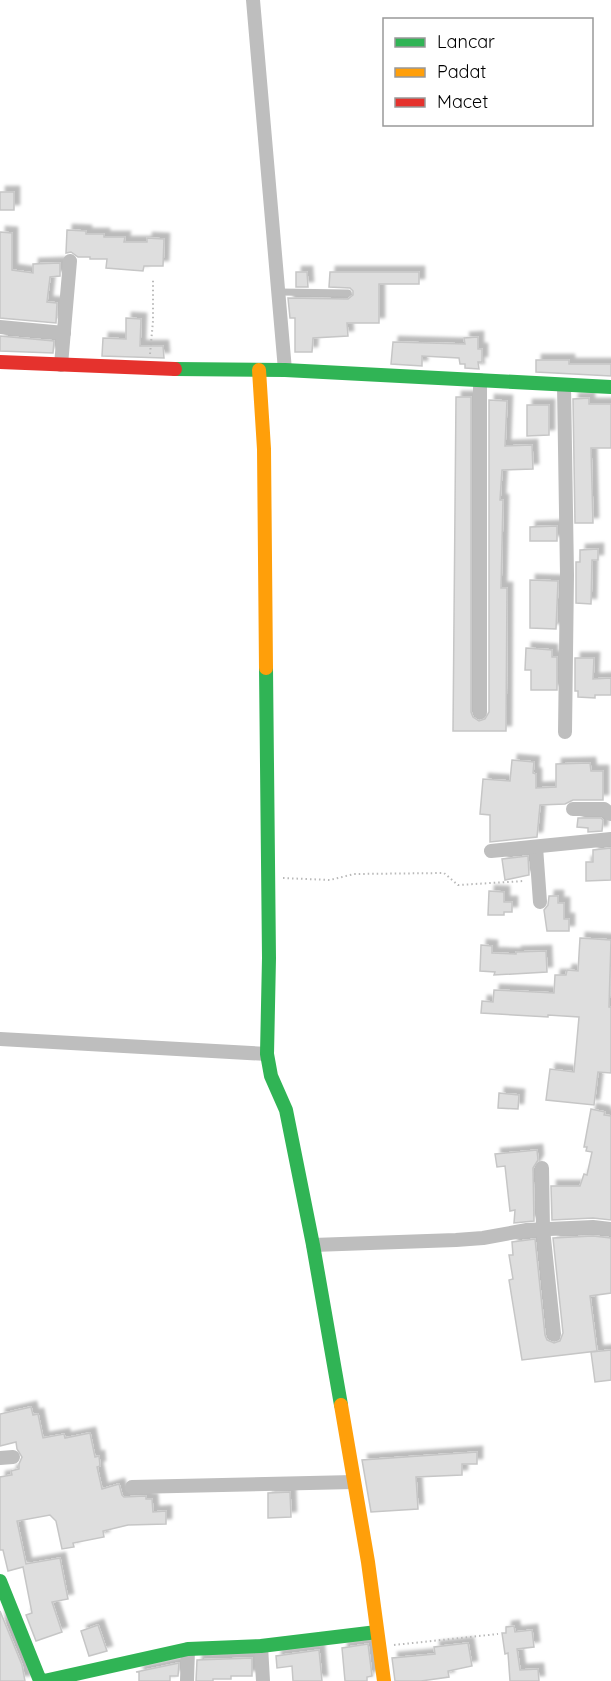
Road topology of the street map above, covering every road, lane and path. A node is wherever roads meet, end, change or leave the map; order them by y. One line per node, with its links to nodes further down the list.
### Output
1 (253, 0): 4 (street)
2 (70, 261): 7 (street)
3 (153, 278): 10 (path)
4 (280, 292): 5 (lane); 12 (street)
5 (348, 293)
6 (0, 327): 7 (street)
7 (64, 333): 9 (street)
8 (0, 362): 9 (street)
9 (61, 365): 10 (street)
10 (149, 369): 11 (street)
11 (259, 370): 12 (street); 23 (street)
12 (285, 370): 13 (street)
13 (480, 380): 14 (street); 16 (street)
14 (564, 385): 15 (street); 17 (street)
15 (611, 387)
16 (480, 712)
17 (565, 732)
18 (573, 809): 19 (street)
19 (611, 814)
20 (611, 839): 21 (street)
21 (536, 847): 22 (street); 24 (street)
22 (491, 851)
23 (269, 877): 24 (path); 27 (street)
24 (538, 880): 25 (street)
25 (540, 902)
26 (0, 1039): 27 (street)
27 (267, 1054): 31 (street)
28 (542, 1168): 29 (street)
29 (543, 1229): 30 (street); 31 (street); 32 (street)
30 (611, 1229)
31 (313, 1245): 33 (street)
32 (554, 1334)
33 (354, 1482): 34 (street); 37 (street)
34 (132, 1487)
35 (0, 1581): 39 (street)
36 (498, 1634): 37 (path)
37 (378, 1640): 38 (street); 42 (street)
38 (261, 1646): 39 (street); 41 (street)
39 (188, 1649): 40 (street)
40 (187, 1681)
41 (263, 1681)
42 (384, 1681)

